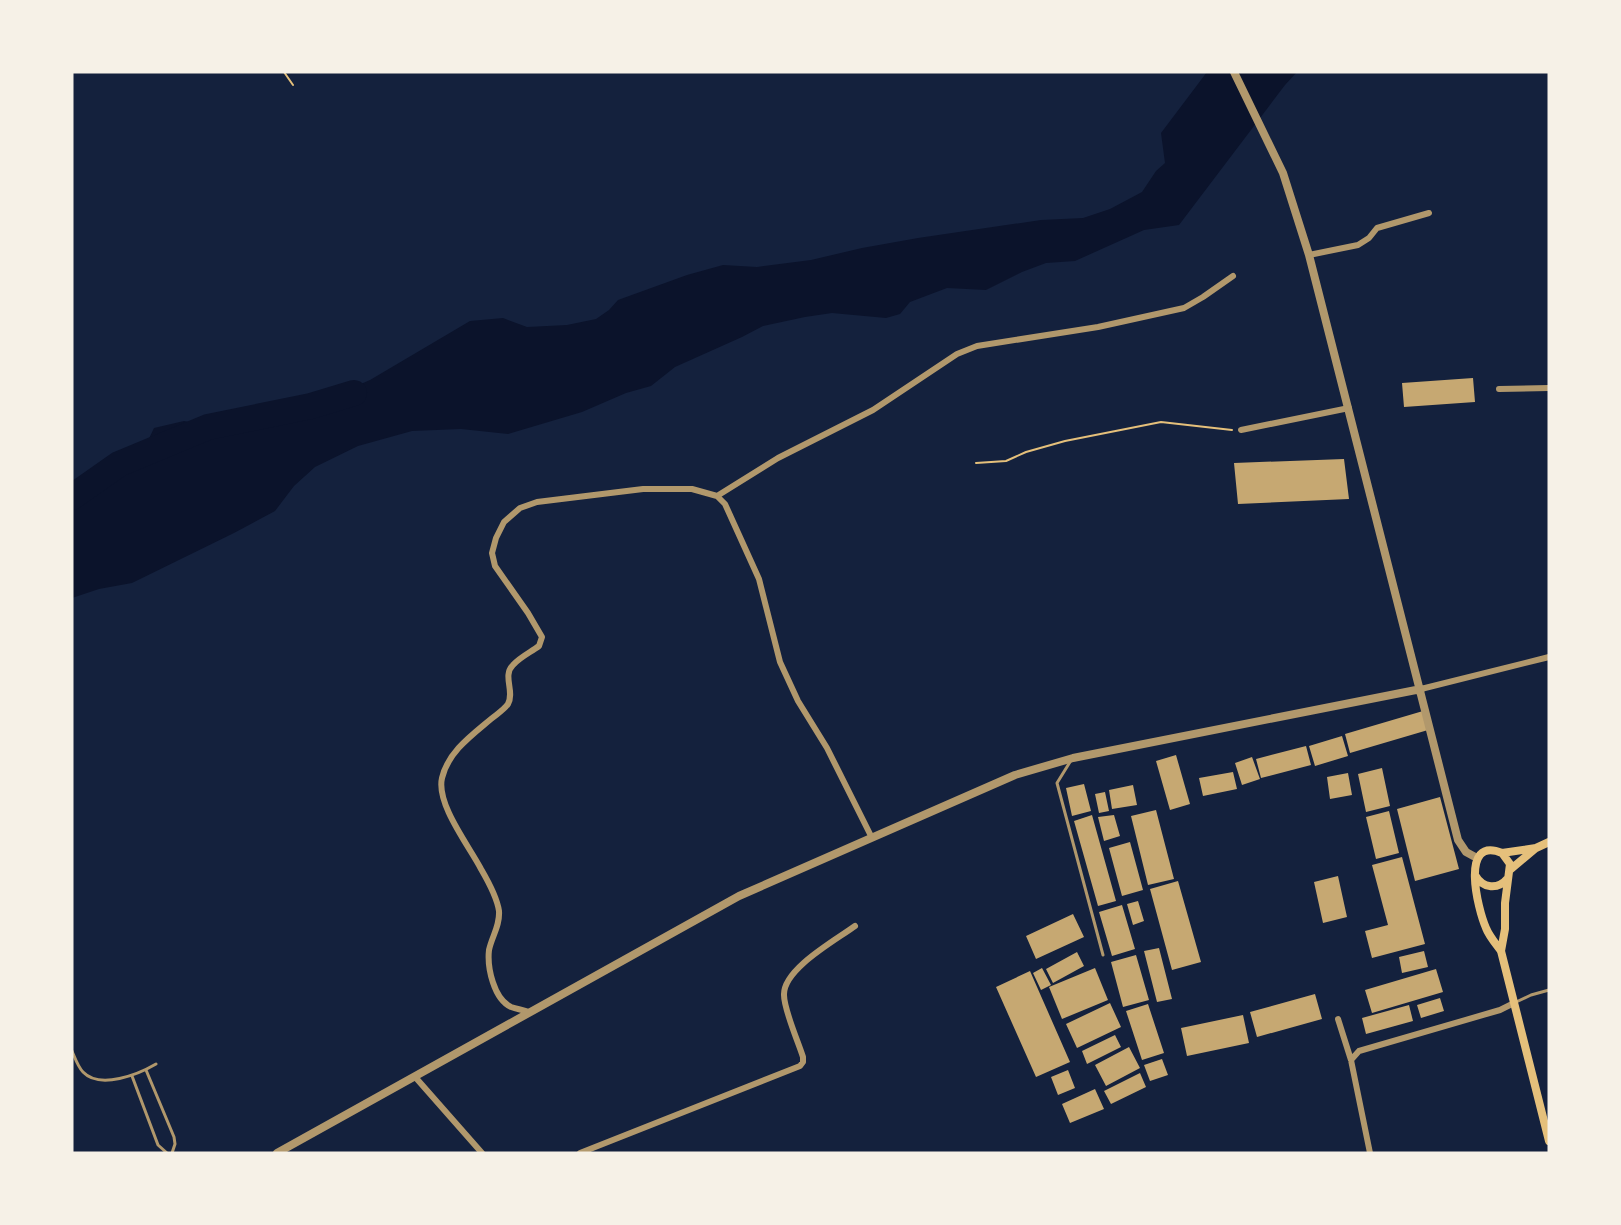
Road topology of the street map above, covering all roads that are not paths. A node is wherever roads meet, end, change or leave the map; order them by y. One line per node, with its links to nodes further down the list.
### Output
1 (1234, 72): 3 (street)
2 (1429, 213): 3 (street)
3 (1309, 255): 7 (street)
4 (1233, 276): 9 (street)
5 (1549, 388): 6 (street)
6 (1499, 389)
7 (1348, 408): 8 (street); 11 (street)
8 (1241, 430)
9 (717, 496): 13 (street); 25 (street)
10 (1549, 657): 11 (street)
11 (1421, 689): 12 (street); 17 (street)
12 (1073, 758): 13 (street); 22 (lane)
13 (872, 838): 25 (street)
14 (1549, 842): 15 (main road)
15 (1536, 848): 16 (main road); 19 (main road)
16 (1502, 853): 17 (main road); 19 (main road)
17 (1477, 858): 18 (main road)
18 (1474, 872): 19 (main road); 21 (main road)
19 (1510, 872): 21 (main road)
20 (855, 926): 38 (street)
21 (1501, 951): 24 (main road)
22 (1103, 955)
23 (1549, 990): 24 (lane)
24 (1514, 1003): 28 (street); 33 (main road)
25 (529, 1012): 32 (street)
26 (1338, 1020): 28 (street)
27 (72, 1051): 31 (lane)
28 (1351, 1060): 39 (street)
29 (156, 1064): 30 (lane)
30 (146, 1070): 31 (lane); 35 (lane)
31 (132, 1076): 34 (lane)
32 (416, 1078): 36 (street); 37 (street)
33 (1549, 1141)
34 (167, 1153)
35 (172, 1153)
36 (278, 1153)
37 (482, 1153)
38 (580, 1153)
39 (1370, 1153)

